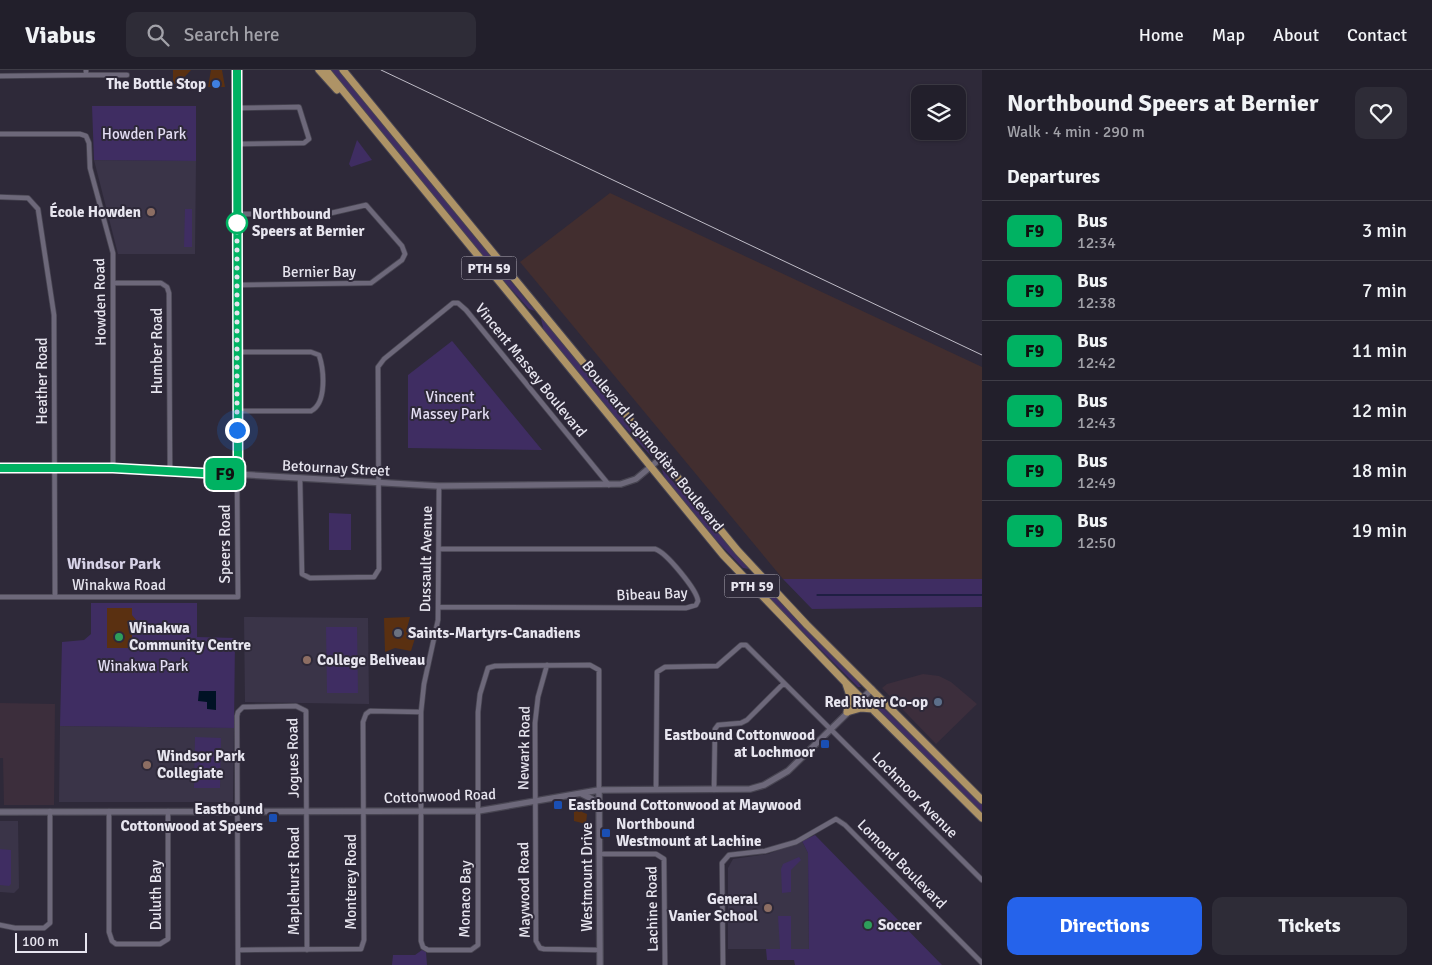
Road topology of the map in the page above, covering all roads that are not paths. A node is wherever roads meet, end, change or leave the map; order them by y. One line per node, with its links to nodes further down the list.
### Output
1 (237, 70): 9 (street, Speers Road)
2 (319, 70): 8 (main road)
3 (326, 70): 8 (main road, Boulevard Lagimodière Boulevard / PTH 59)
4 (343, 70): 16 (main road, Boulevard Lagimodière Boulevard / PTH 59)
5 (86, 73): 6 (street); 7 (street)
6 (127, 75)
7 (0, 76)
8 (350, 99): 17 (main road, Boulevard Lagimodière Boulevard / PTH 59)
9 (237, 108): 11 (street, Speers Road); 11 (street)
10 (0, 134): 14 (street, Howden Road)
11 (237, 144): 13 (street, Speers Road)
12 (0, 197): 23 (street, Heather Road)
13 (237, 214): 15 (street, Speers Road); 15 (street, Bernier Bay)
14 (113, 283): 24 (street, Howden Road); 25 (street, Humber Road)
15 (237, 284): 18 (street, Speers Road)
16 (542, 313): 17 (main road); 20 (main road, Boulevard Lagimodière Boulevard / PTH 59)
17 (532, 322): 21 (main road, Boulevard Lagimodière Boulevard / PTH 59)
18 (237, 352): 19 (street, Speers Road); 19 (street)
19 (237, 411): 26 (street, Speers Road)
20 (661, 458): 21 (street, Betournay Street); 39 (main road, Boulevard Lagimodière Boulevard / PTH 59)
21 (651, 466): 29 (street, Betournay Street); 37 (main road, Boulevard Lagimodière Boulevard / PTH 59)
22 (0, 468): 23 (street, Betournay Street)
23 (55, 468): 24 (street, Betournay Street); 33 (street, Heather Road)
24 (113, 468): 25 (street, Betournay Street)
25 (170, 471): 26 (street, Betournay Street)
26 (238, 475): 27 (street, Betournay Street); 34 (street, Speers Road)
27 (300, 478): 28 (street, Betournay Street); 28 (street)
28 (379, 483): 29 (street, Vincent Massey Boulevard); 30 (street, Betournay Street)
29 (609, 485): 30 (street, Betournay Street)
30 (439, 486): 31 (street, Dussault Avenue)
31 (439, 550): 35 (street, Dussault Avenue); 35 (street, Bibeau Bay)
32 (0, 597): 33 (street, Winakwa Road)
33 (55, 597): 34 (street, Winakwa Road)
34 (238, 597)
35 (438, 607): 42 (street, Dussault Avenue)
36 (547, 665): 46 (street); 50 (street, Newark Road); 58 (street)
37 (845, 682): 40 (main road, Boulevard Lagimodière Boulevard / PTH 59); 43 (main road)
38 (784, 683): 44 (street, Lochmoor Avenue); 45 (street, Lochmoor Avenue); 47 (street)
39 (872, 689): 40 (street, Cottonwood Road); 49 (main road, Boulevard Lagimodière Boulevard / PTH 59)
40 (862, 698): 41 (main road, Boulevard Lagimodière Boulevard / PTH 59); 43 (street, Cottonwood Road)
41 (873, 709): 43 (main road); 61 (main road, Boulevard Lagimodière Boulevard / PTH 59)
42 (421, 712): 56 (street); 57 (street, Dussault Avenue)
43 (847, 712): 44 (street, Cottonwood Road)
44 (830, 728): 47 (street, Cottonwood Road); 63 (street, Lochmoor Avenue)
45 (656, 789): 46 (street, Cottonwood Road); 47 (street, Cottonwood Road)
46 (600, 790): 48 (street, Cottonwood Road); 52 (street, Westmount Drive)
47 (714, 790)
48 (580, 793): 50 (street, Cottonwood Road); 52 (street)
49 (982, 800)
50 (536, 802): 58 (street, Cottonwood Road); 67 (street, Maywood Road)
51 (50, 810): 53 (street, Cottonwood Road); 59 (street, Cottonwood Road); 64 (street)
52 (599, 810): 62 (street, Westmount Drive)
53 (109, 811): 60 (street, Cottonwood Road); 60 (street, Duluth Bay)
54 (237, 811): 55 (street, Cottonwood Road); 55 (street, Jogues Road); 60 (street, Cottonwood Road); 65 (street)
55 (306, 811): 56 (street, Cottonwood Road); 66 (street, Maplehurst Road)
56 (364, 811): 57 (street, Cottonwood Road); 66 (street, Monterey Road)
57 (421, 811): 58 (street, Cottonwood Road); 58 (street, Monaco Bay)
58 (478, 811)
59 (0, 812)
60 (168, 812)
61 (982, 818)
62 (599, 854): 67 (street, Westmount Drive); 71 (street, Lachine Road)
63 (982, 880)
64 (0, 925)
65 (238, 950): 66 (street, Monterey Road); 69 (street)
66 (307, 950)
67 (599, 950): 70 (street, Westmount Drive)
68 (982, 962): 72 (street, Lomond Boulevard)
69 (238, 965)
70 (600, 965)
71 (665, 965)
72 (723, 965)

